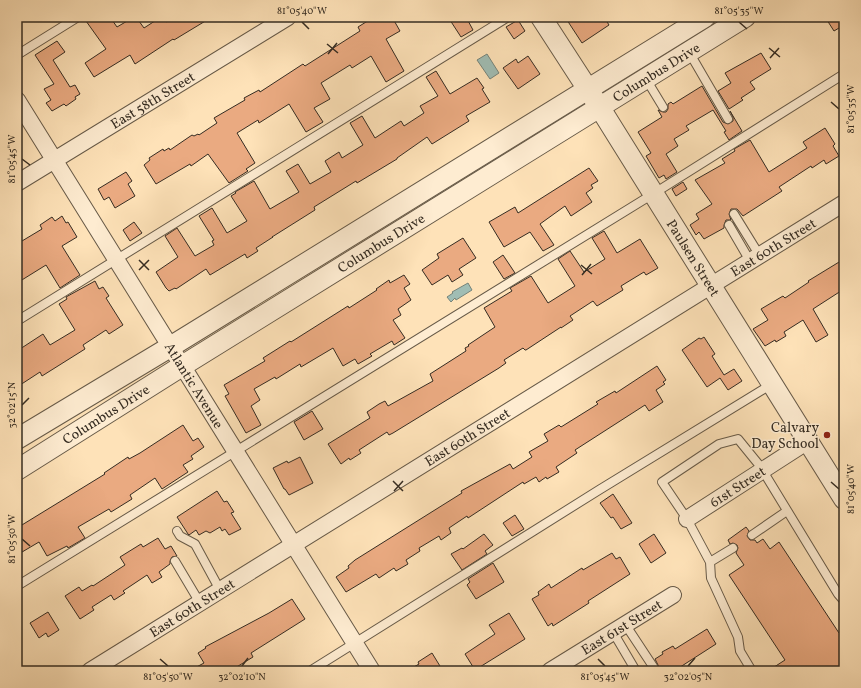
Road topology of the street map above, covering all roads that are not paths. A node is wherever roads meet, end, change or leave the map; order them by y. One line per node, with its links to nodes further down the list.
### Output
1 (78, 17): 8 (lane)
2 (288, 17): 16 (street, East 58th Street)
3 (508, 17): 23 (lane)
4 (541, 17): 11 (street, Paulsen Street)
5 (705, 17): 11 (street, Columbus Drive)
6 (745, 17): 7 (street, Columbus Drive)
7 (689, 52): 10 (street, Columbus Drive); 15 (lane)
8 (17, 55)
9 (844, 74): 18 (lane)
10 (646, 79): 13 (lane); 14 (street, Columbus Drive)
11 (588, 89): 14 (street, Paulsen Street); 26 (street, Columbus Drive)
12 (17, 100): 16 (street, Atlantic Avenue)
13 (663, 107)
14 (600, 108): 18 (street, Paulsen Street); 27 (street, Columbus Drive)
15 (728, 119)
16 (54, 160): 17 (street, East 58th Street); 23 (street, Atlantic Avenue)
17 (17, 183)
18 (653, 194): 24 (street, Paulsen Street); 31 (lane)
19 (844, 203): 22 (street, East 60th Street)
20 (734, 214): 22 (lane)
21 (729, 225): 22 (lane)
22 (755, 258): 24 (street, East 60th Street)
23 (116, 259): 25 (lane); 26 (street, Atlantic Avenue)
24 (711, 286): 28 (street, Paulsen Street); 39 (street, East 60th Street)
25 (17, 321)
26 (170, 347): 27 (street, Atlantic Avenue); 29 (street, Columbus Drive)
27 (182, 366): 31 (street, Atlantic Avenue); 32 (street, Columbus Drive)
28 (772, 384): 30 (street, Paulsen Street); 49 (lane)
29 (17, 439)
30 (808, 441): 33 (street, 61st Street); 34 (street, Paulsen Street)
31 (236, 451): 39 (street, Atlantic Avenue); 43 (lane)
32 (17, 470)
33 (762, 470): 35 (lane); 36 (street, 61st Street); 36 (lane)
34 (844, 499)
35 (787, 511): 38 (lane); 46 (lane)
36 (687, 519): 42 (lane)
37 (177, 531): 44 (lane)
38 (752, 535)
39 (293, 545): 44 (street, East 60th Street); 49 (street, Atlantic Avenue)
40 (733, 548): 42 (lane)
41 (175, 561): 47 (lane)
42 (710, 562): 56 (lane)
43 (17, 586)
44 (220, 590): 47 (street, East 60th Street)
45 (673, 594): 48 (street, East 61st Street)
46 (844, 601)
47 (200, 603): 50 (street, East 60th Street)
48 (619, 628): 53 (street, East 61st Street); 54 (lane); 55 (lane)
49 (354, 643): 51 (lane); 52 (street, Atlantic Avenue)
50 (90, 671)
51 (310, 671)
52 (372, 671)
53 (550, 671)
54 (636, 671)
55 (656, 671)
56 (752, 671)

